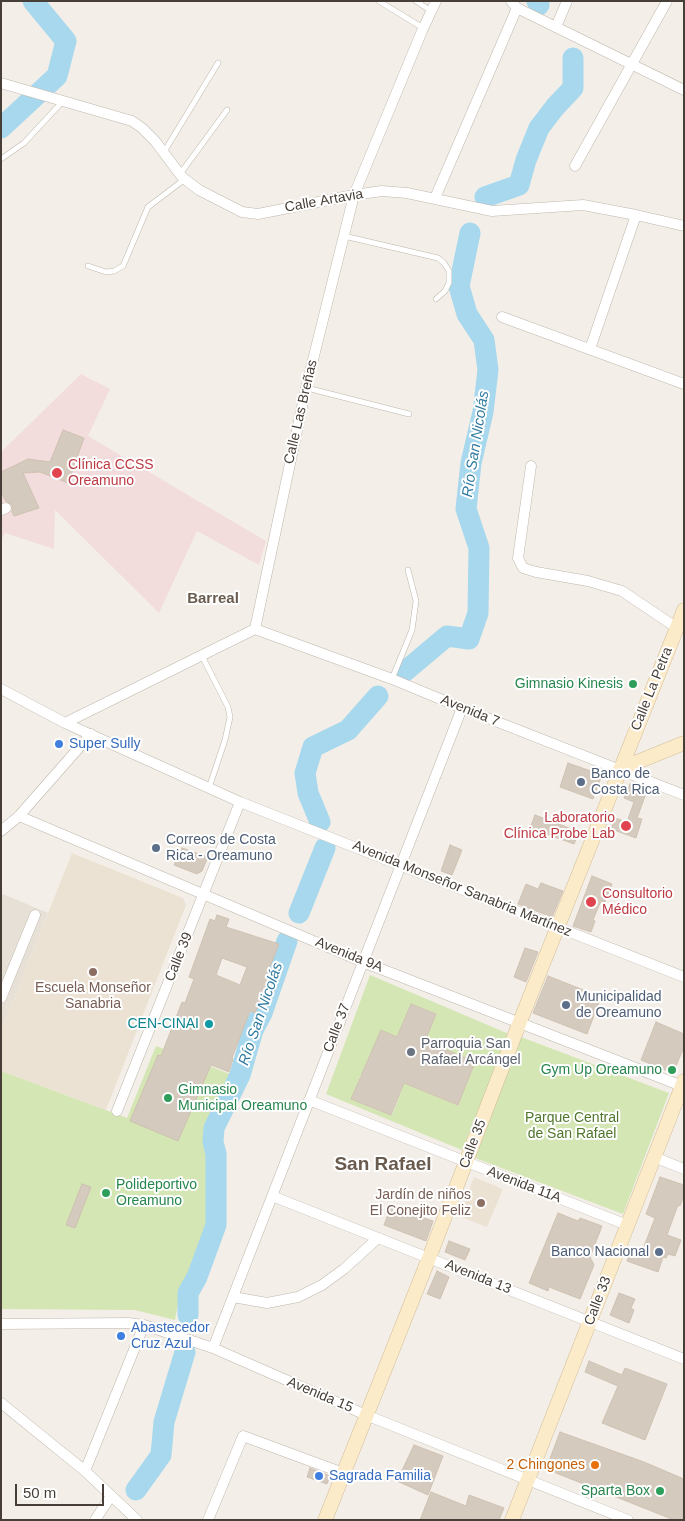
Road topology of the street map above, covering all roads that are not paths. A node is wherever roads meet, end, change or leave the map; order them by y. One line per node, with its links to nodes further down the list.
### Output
1 (379, 1): 9 (lane)
2 (416, 1): 7 (lane)
3 (436, 1): 7 (street, Calle Las Breñas)
4 (567, 1): 8 (street)
5 (667, 1): 11 (street)
6 (514, 5): 8 (street); 21 (street)
7 (431, 11): 9 (street, Calle Las Breñas)
8 (556, 27): 11 (street)
9 (423, 28): 20 (street, Calle Las Breñas)
10 (218, 64): 16 (lane)
11 (632, 65): 13 (street); 18 (street)
12 (1, 83): 14 (street, Calle Artavia)
13 (684, 90)
14 (59, 100): 16 (street, Calle Artavia); 17 (lane)
15 (227, 110): 19 (lane)
16 (164, 153): 19 (street, Calle Artavia)
17 (1, 159)
18 (575, 166)
19 (182, 177): 20 (street, Calle Artavia); 25 (lane)
20 (354, 195): 21 (street, Calle Artavia); 24 (street, Calle Las Breñas)
21 (435, 198): 22 (street, Calle Artavia)
22 (636, 215): 23 (street, Calle Artavia); 28 (street)
23 (684, 226)
24 (344, 236): 26 (lane); 30 (street, Calle Las Breñas)
25 (88, 266)
26 (436, 299)
27 (502, 317): 28 (street)
28 (590, 349): 29 (street)
29 (684, 384)
30 (306, 388): 31 (lane); 36 (street, Calle Las Breñas)
31 (409, 414)
32 (531, 466): 35 (street)
33 (408, 570): 38 (lane)
34 (684, 610): 35 (main road, Calle La Petra)
35 (677, 628): 44 (main road, Calle La Petra)
36 (254, 629): 37 (street); 38 (street, Avenida 7)
37 (201, 655): 41 (street); 45 (lane)
38 (392, 678): 40 (street, Avenida 7)
39 (1, 689): 41 (street, Avenida Monseñor Sanabria Martínez)
40 (462, 708): 44 (street, Avenida 7); 50 (street, Calle 37)
41 (64, 723): 42 (street, Avenida Monseñor Sanabria Martínez)
42 (91, 734): 45 (street, Avenida Monseñor Sanabria Martínez); 48 (street)
43 (684, 743): 44 (main road)
44 (620, 769): 46 (street, Avenida 7); 53 (main road, Calle 35)
45 (209, 788): 47 (street, Avenida Monseñor Sanabria Martínez)
46 (684, 795)
47 (240, 802): 50 (street, Avenida Monseñor Sanabria Martínez); 51 (street, Calle 39)
48 (19, 816): 49 (street); 51 (street, Avenida 9A)
49 (1, 831)
50 (401, 865): 53 (street, Avenida Monseñor Sanabria Martínez); 54 (street, Calle 37)
51 (204, 895): 54 (street, Avenida 9A); 61 (street, Calle 39)
52 (36, 915): 56 (street)
53 (558, 927): 55 (street, Avenida Monseñor Sanabria Martínez); 58 (main road, Calle 35)
54 (363, 962): 58 (street, Avenida 9A); 60 (street, Calle 37)
55 (684, 978)
56 (5, 980): 57 (street)
57 (1, 998)
58 (519, 1024): 59 (street, Avenida 9A); 63 (main road, Calle 35)
59 (683, 1084): 62 (main road, Calle 33)
60 (309, 1100): 63 (street, Avenida 11A); 65 (street, Calle 37)
61 (117, 1111)
62 (654, 1157): 64 (street); 66 (main road, Calle 33)
63 (466, 1162): 66 (street, Avenida 11A); 68 (main road, Calle 35)
64 (684, 1168)
65 (272, 1196): 67 (street, Avenida 13); 69 (street, Calle 37)
66 (627, 1225): 70 (main road, Calle 33)
67 (378, 1238): 68 (street, Avenida 13); 69 (street)
68 (429, 1258): 70 (street, Avenida 13); 76 (main road, Calle 35)
69 (233, 1297): 73 (street, Calle 37)
70 (590, 1321): 74 (street, Avenida 13); 79 (main road, Calle 33)
71 (1, 1324): 72 (street, Avenida 15)
72 (144, 1325): 73 (street, Avenida 15); 77 (street)
73 (213, 1348): 76 (street, Avenida 15)
74 (684, 1359)
75 (1, 1403): 77 (street)
76 (366, 1415): 78 (main road, Calle 35); 79 (street, Avenida 15)
77 (85, 1471): 80 (street)
78 (343, 1474): 83 (street); 84 (main road, Calle 35)
79 (528, 1479): 85 (main road, Calle 33); 86 (street, Avenida 15)
80 (111, 1496): 81 (street); 82 (street)
81 (95, 1520)
82 (137, 1520)
83 (208, 1520)
84 (326, 1520)
85 (512, 1520)
86 (628, 1520)

